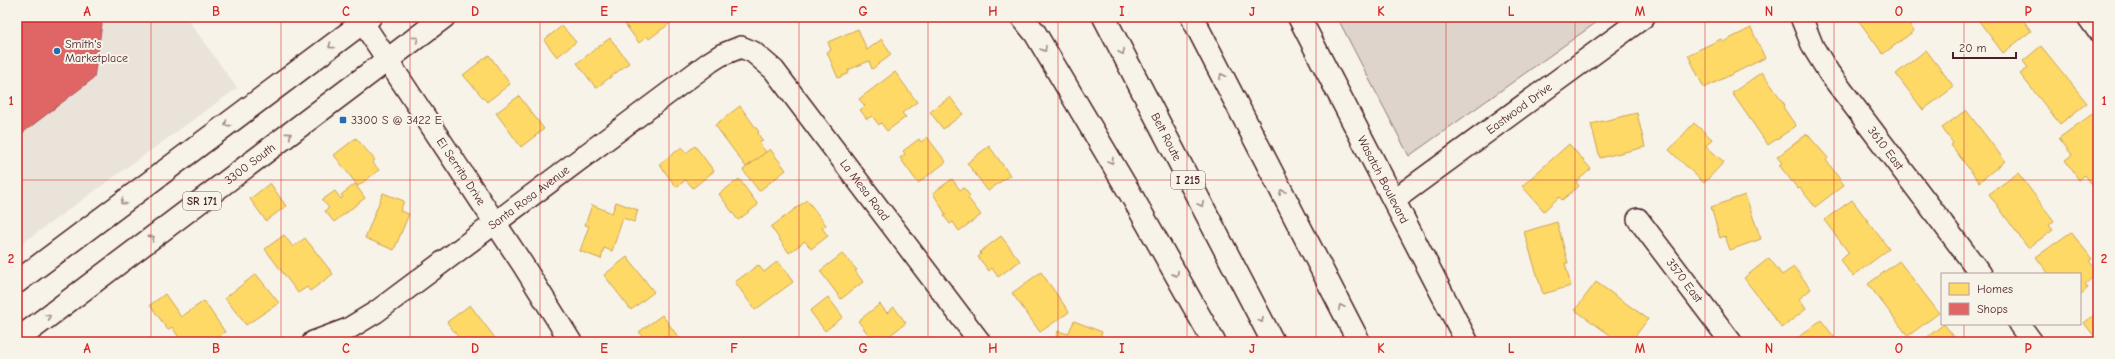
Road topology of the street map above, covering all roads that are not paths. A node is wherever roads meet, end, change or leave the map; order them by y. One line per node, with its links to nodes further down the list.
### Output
1 (444, 17): 12 (main road, 3300 South / SR 171, one-way to 1)
2 (1022, 17): 23 (main road, one-way to 23)
3 (1104, 17): 24 (main road, Belt Route / I 215, one-way to 24)
4 (1192, 17): 25 (main road, one-way to 4)
5 (1299, 17): 13 (main road, Wasatch Boulevard)
6 (1644, 17): 13 (street, Eastwood Drive)
7 (1801, 17): 16 (street, 3610 East)
8 (2088, 17): 10 (street)
9 (366, 20): 12 (street, El Serrito Drive); 17 (main road, one-way to 17)
10 (2098, 31)
11 (741, 47): 15 (street, Santa Rosa Avenue); 22 (street, La Mesa Road)
12 (388, 61): 15 (street, El Serrito Drive); 19 (main road, 3300 South / SR 171, one-way to 12)
13 (1394, 200): 26 (main road, Wasatch Boulevard)
14 (1638, 219): 27 (street, 3570 East)
15 (495, 223): 20 (street, Santa Rosa Avenue); 21 (street, El Serrito Drive)
16 (1980, 273)
17 (17, 282)
18 (2020, 325): 28 (street)
19 (17, 340)
20 (313, 342)
21 (571, 342)
22 (980, 342)
23 (1214, 342)
24 (1273, 342)
25 (1358, 342)
26 (1467, 342)
27 (1731, 342)
28 (2032, 342)

